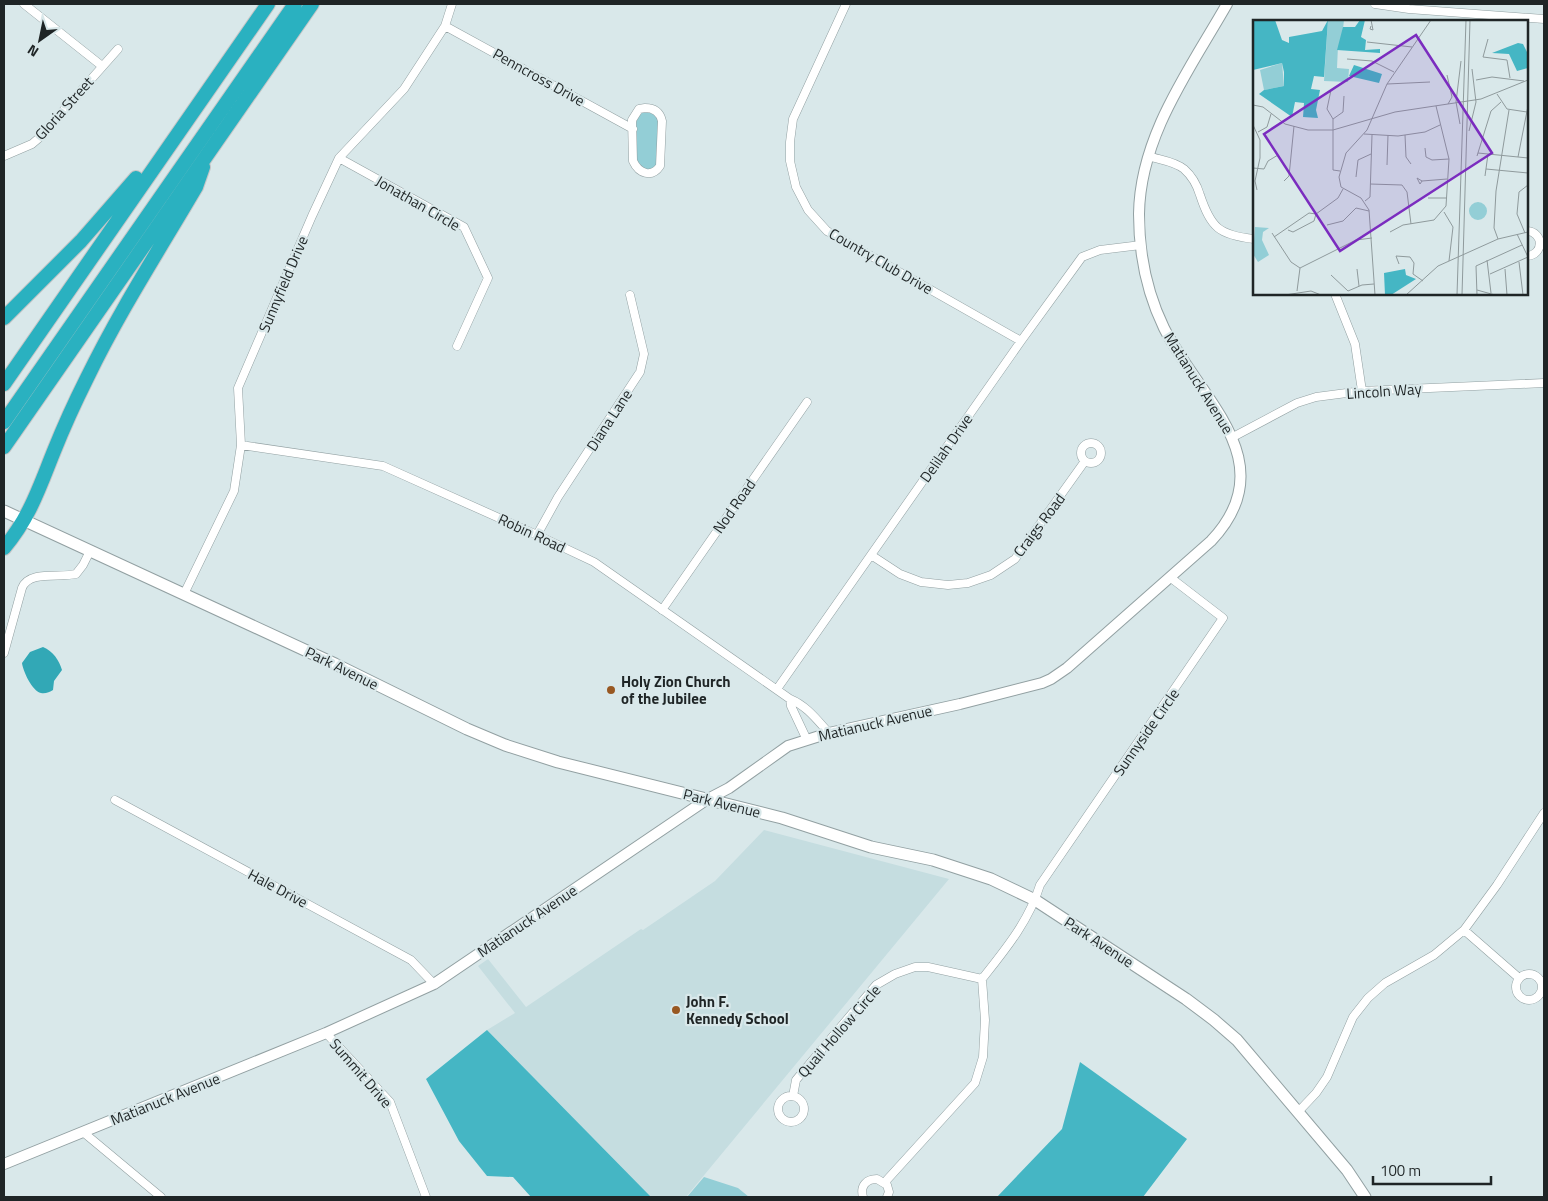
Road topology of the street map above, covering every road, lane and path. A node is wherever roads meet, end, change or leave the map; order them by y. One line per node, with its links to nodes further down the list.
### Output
1 (24, 4): 10 (street)
2 (268, 4): 16 (highway)
3 (286, 4): 34 (highway)
4 (295, 4): 35 (highway)
5 (312, 4): 19 (highway)
6 (452, 4): 12 (street, Sunnyfield Drive)
7 (846, 4): 28 (street, Country Club Drive)
8 (1227, 4): 18 (street, Matianuck Avenue)
9 (1375, 4): 11 (street)
10 (34, 7): 14 (street)
11 (1544, 19)
12 (445, 26): 15 (street, Penncross Drive); 20 (street, Sunnyfield Drive)
13 (118, 49): 14 (street, Gloria Street)
14 (102, 66): 17 (street, Gloria Street)
15 (633, 129): 15 (street)
16 (174, 138): 27 (highway); 31 (highway)
17 (4, 156)
18 (1148, 156): 22 (street); 23 (street, Matianuck Avenue)
19 (204, 158): 38 (highway); 41 (highway)
20 (339, 158): 29 (street, Jonathan Circle); 37 (street, Sunnyfield Drive)
21 (1528, 231): 24 (street)
22 (1253, 239)
23 (1141, 245): 28 (street, Delilah Drive); 36 (street, Matianuck Avenue)
24 (1528, 256)
25 (630, 295): 42 (street, Diana Lane)
26 (1335, 295): 32 (street)
27 (4, 318)
28 (1021, 341): 45 (street, Delilah Drive)
29 (456, 346)
30 (1544, 383): 32 (street, Lincoln Way)
31 (4, 384)
32 (1362, 391): 36 (street, Lincoln Way)
33 (807, 402): 48 (street, Nod Road)
34 (4, 409)
35 (4, 422)
36 (1233, 437): 46 (street, Matianuck Avenue)
37 (241, 445): 42 (street, Robin Road); 47 (street, Sunnyfield Drive)
38 (4, 447)
39 (1086, 461): 45 (street, Craigs Road)
40 (4, 511): 41 (main road, Park Avenue)
41 (24, 521): 43 (highway); 44 (main road, Park Avenue)
42 (537, 535): 48 (street, Robin Road)
43 (4, 548)
44 (90, 551): 47 (main road, Park Avenue); 49 (street)
45 (871, 555): 50 (street, Delilah Drive)
46 (1171, 578): 52 (street, Matianuck Avenue); 57 (street, Sunnyside Circle)
47 (184, 594): 55 (main road, Park Avenue)
48 (662, 610): 50 (street, Robin Road)
49 (4, 652)
50 (777, 689): 51 (street, Robin Road)
51 (790, 699): 52 (street, Robin Road); 53 (street)
52 (829, 733): 53 (street, Matianuck Avenue)
53 (808, 740): 55 (street, Matianuck Avenue)
54 (115, 800): 61 (street, Hale Drive)
55 (706, 800): 57 (main road, Park Avenue); 61 (street, Matianuck Avenue)
56 (1544, 813): 58 (street)
57 (1035, 900): 60 (street); 65 (main road, Park Avenue)
58 (1464, 930): 59 (street); 65 (street)
59 (1519, 978): 62 (street); 62 (street)
60 (982, 979): 64 (street, Quail Hollow Circle); 68 (street)
61 (434, 984): 63 (street, Matianuck Avenue)
62 (1543, 984)
63 (326, 1033): 66 (street, Matianuck Avenue); 70 (street, Summit Drive)
64 (793, 1096)
65 (1298, 1112): 73 (main road, Park Avenue)
66 (83, 1132): 67 (street, Matianuck Avenue); 69 (street)
67 (4, 1164)
68 (884, 1182): 71 (street); 72 (street)
69 (161, 1197)
70 (426, 1197)
71 (863, 1197)
72 (887, 1197)
73 (1366, 1197)

